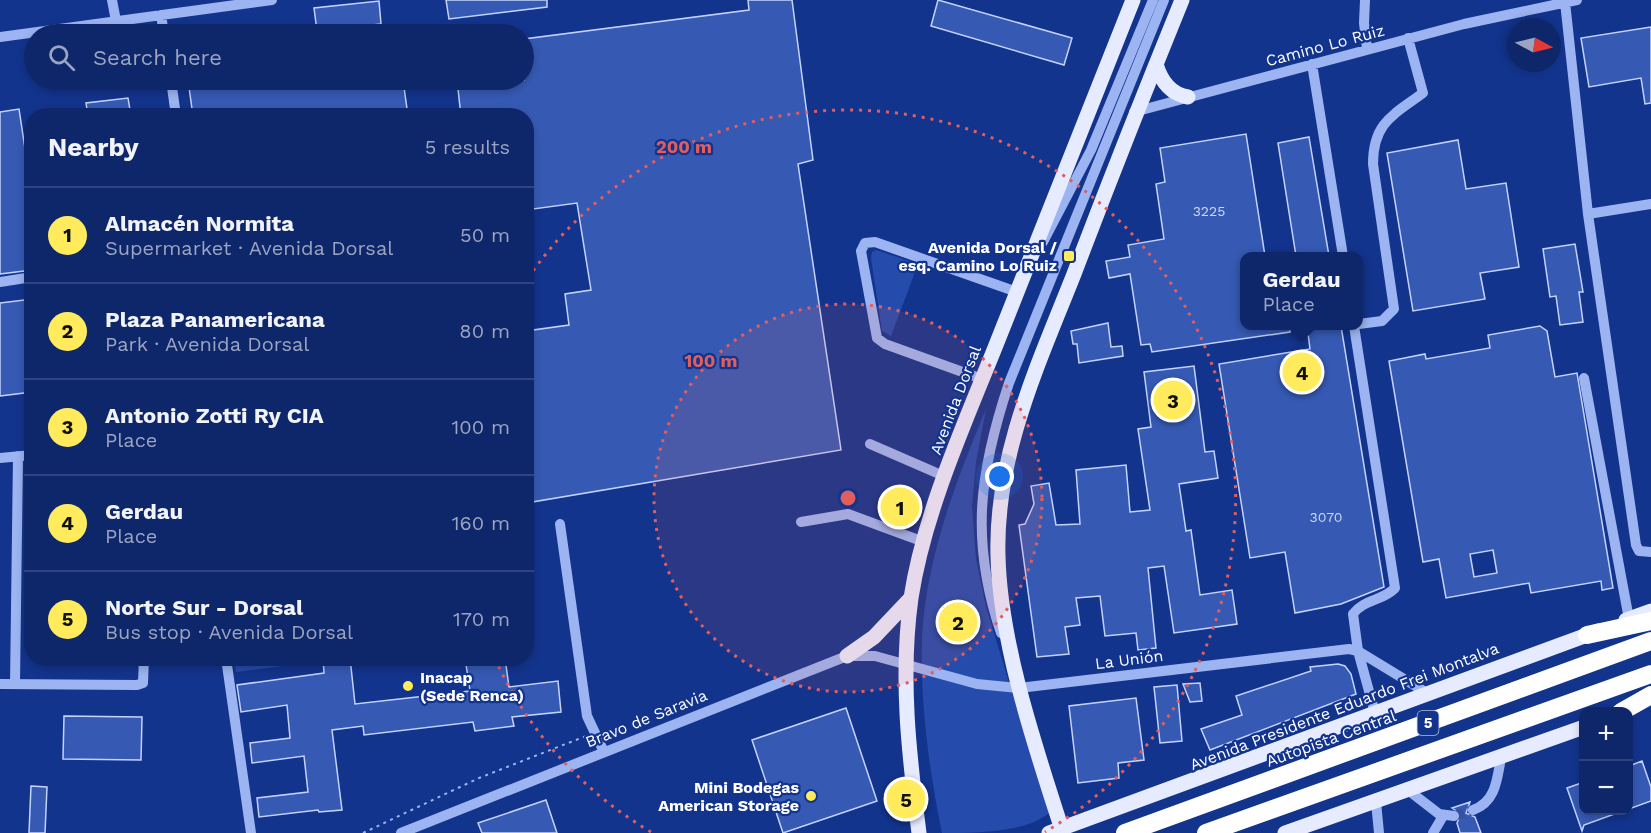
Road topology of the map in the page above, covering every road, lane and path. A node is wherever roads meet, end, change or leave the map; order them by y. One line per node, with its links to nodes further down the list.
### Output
1 (112, 0): 11 (street)
2 (272, 0): 10 (street)
3 (1133, 0): 26 (main road, Avenida Dorsal)
4 (1153, 0): 25 (street)
5 (1164, 0): 24 (street)
6 (1182, 0): 18 (main road)
7 (1365, 0): 17 (street)
8 (1577, 0): 9 (street, Camino Lo Ruiz)
9 (1565, 2): 16 (street, Camino Lo Ruiz); 28 (street)
10 (161, 15): 11 (street); 13 (street)
11 (116, 21): 12 (street)
12 (94, 24)
13 (162, 24)
14 (24, 34): 15 (street)
15 (0, 37)
16 (1408, 38): 17 (street, Camino Lo Ruiz); 33 (street)
17 (1367, 49): 19 (street, Camino Lo Ruiz)
18 (1156, 64): 21 (main road); 23 (main road)
19 (1312, 64): 21 (street, Camino Lo Ruiz); 29 (street)
20 (172, 90): 22 (street)
21 (1188, 98): 23 (street, Camino Lo Ruiz)
22 (175, 108)
23 (1138, 111): 24 (street, Camino Lo Ruiz); 60 (main road)
24 (1119, 117): 25 (street, Camino Lo Ruiz); 60 (street)
25 (1103, 121): 26 (street, Camino Lo Ruiz); 32 (street)
26 (1082, 127): 32 (main road, Avenida Dorsal)
27 (1651, 204): 28 (street)
28 (1588, 214): 45 (street)
29 (1342, 252)
30 (24, 278): 31 (street)
31 (0, 282)
32 (1017, 292): 36 (main road, Avenida Dorsal); 36 (street)
33 (1363, 323)
34 (1355, 330): 52 (street)
35 (1584, 378): 48 (street)
36 (982, 379): 41 (main road, Avenida Dorsal)
37 (870, 444): 41 (street)
38 (18, 456): 39 (street); 40 (street); 59 (street)
39 (24, 456)
40 (0, 458)
41 (946, 477): 44 (main road, Avenida Dorsal)
42 (801, 522): 44 (street)
43 (560, 524): 68 (street)
44 (924, 542): 46 (main road, Avenida Dorsal)
45 (1651, 552)
46 (911, 598): 53 (main road); 54 (main road, Avenida Dorsal)
47 (1651, 611): 48 (main road, Avenida Presidente Eduardo Frei Montalva)
48 (1629, 619): 50 (main road, Avenida Presidente Eduardo Frei Montalva)
49 (1651, 621): 50 (highway)
50 (1587, 635): 61 (main road, Avenida Presidente Eduardo Frei Montalva)
51 (1651, 641): 81 (highway, Autopista Central / 5)
52 (1358, 651): 60 (street, La Unión); 61 (street); 66 (street)
53 (847, 656): 54 (street, Bravo de Saravia); 69 (street, Bravo de Saravia)
54 (906, 664): 60 (street, La Unión); 80 (main road, Avenida Dorsal)
55 (144, 666): 59 (street)
56 (227, 666): 77 (street)
57 (1651, 674): 76 (highway, 5)
58 (0, 684): 59 (street)
59 (15, 684)
60 (1019, 688): 75 (main road)
61 (1427, 693): 66 (main road, Avenida Presidente Eduardo Frei Montalva)
62 (1651, 695): 64 (highway)
63 (1651, 703): 65 (main road)
64 (1628, 707)
65 (1633, 709)
66 (1376, 713): 75 (main road, Avenida Presidente Eduardo Frei Montalva)
67 (1579, 729): 70 (main road)
68 (594, 733): 69 (street); 78 (path)
69 (604, 752): 79 (street, Bravo de Saravia)
70 (1501, 758): 71 (main road); 73 (street)
71 (1408, 790): 72 (main road); 84 (street)
72 (1376, 802): 74 (street); 82 (main road)
73 (1473, 810)
74 (1379, 831): 83 (street)
75 (1058, 832)
76 (1208, 832)
77 (250, 833)
78 (363, 833)
79 (401, 833)
80 (919, 833)
81 (1125, 833)
82 (1285, 833)
83 (1391, 833)
84 (1433, 833)

